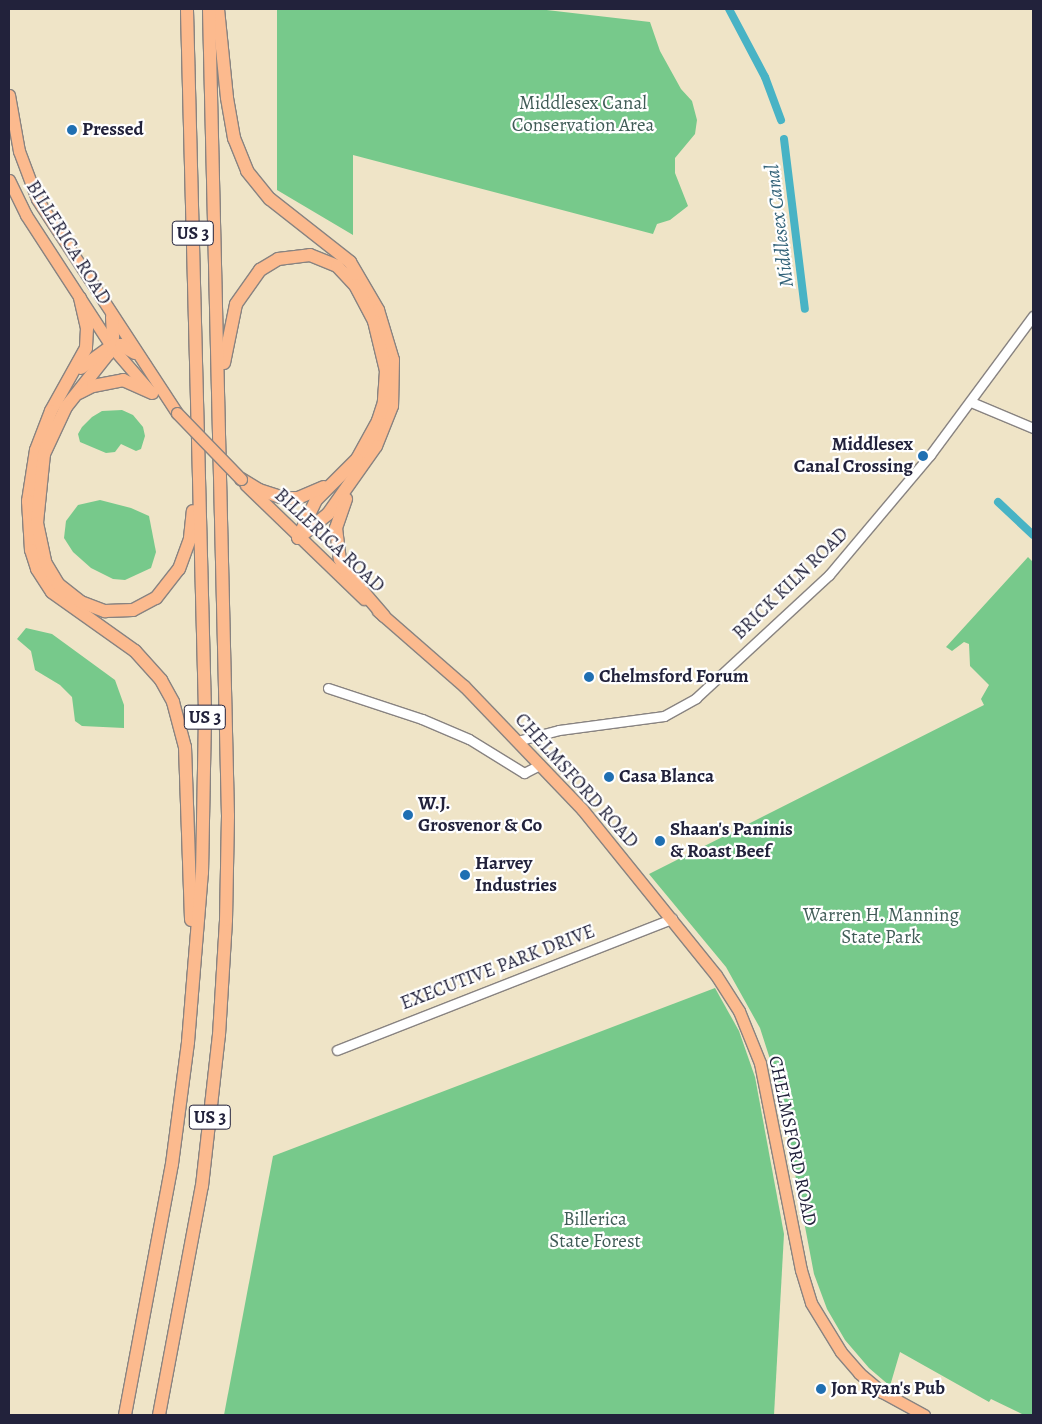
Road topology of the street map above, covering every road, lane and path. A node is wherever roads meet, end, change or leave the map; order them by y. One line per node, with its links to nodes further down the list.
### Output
1 (188, 9): 19 (highway, US 3)
2 (209, 9): 16 (highway, US 3)
3 (218, 9): 21 (highway)
4 (9, 95): 5 (main road, BILLERICA ROAD)
5 (30, 183): 6 (main road); 9 (main road, BILLERICA ROAD)
6 (10, 185): 7 (main road, BILLERICA ROAD)
7 (80, 298): 10 (main road, BILLERICA ROAD); 12 (highway)
8 (1033, 316): 15 (street, BRICK KILN ROAD)
9 (112, 317): 10 (highway); 11 (main road, BILLERICA ROAD)
10 (111, 346): 11 (highway); 12 (highway); 13 (main road, BILLERICA ROAD); 14 (highway)
11 (134, 353): 17 (main road, BILLERICA ROAD)
12 (71, 380): 30 (highway)
13 (152, 393): 14 (highway); 17 (main road, BILLERICA ROAD)
14 (73, 397): 19 (highway)
15 (971, 402): 18 (street); 27 (street, BRICK KILN ROAD)
16 (219, 408): 22 (highway); 33 (highway, US 3)
17 (177, 413): 20 (main road, BILLERICA ROAD, bridge)
18 (1033, 428)
19 (198, 456): 30 (highway, US 3)
20 (241, 480): 22 (highway); 23 (main road, BILLERICA ROAD)
21 (352, 483): 23 (highway); 24 (highway)
22 (331, 484): 23 (highway)
23 (298, 538): 24 (main road, BILLERICA ROAD)
24 (384, 616): 25 (main road, BILLERICA ROAD)
25 (464, 686): 27 (main road, CHELMSFORD ROAD)
26 (328, 688): 28 (street)
27 (518, 741): 28 (main road, CHELMSFORD ROAD)
28 (540, 765): 29 (main road, CHELMSFORD ROAD)
29 (672, 919): 31 (street, EXECUTIVE PARK DRIVE); 34 (main road, CHELMSFORD ROAD)
30 (194, 977): 32 (highway, US 3)
31 (337, 1050)
32 (125, 1415)
33 (159, 1415)
34 (924, 1415)

